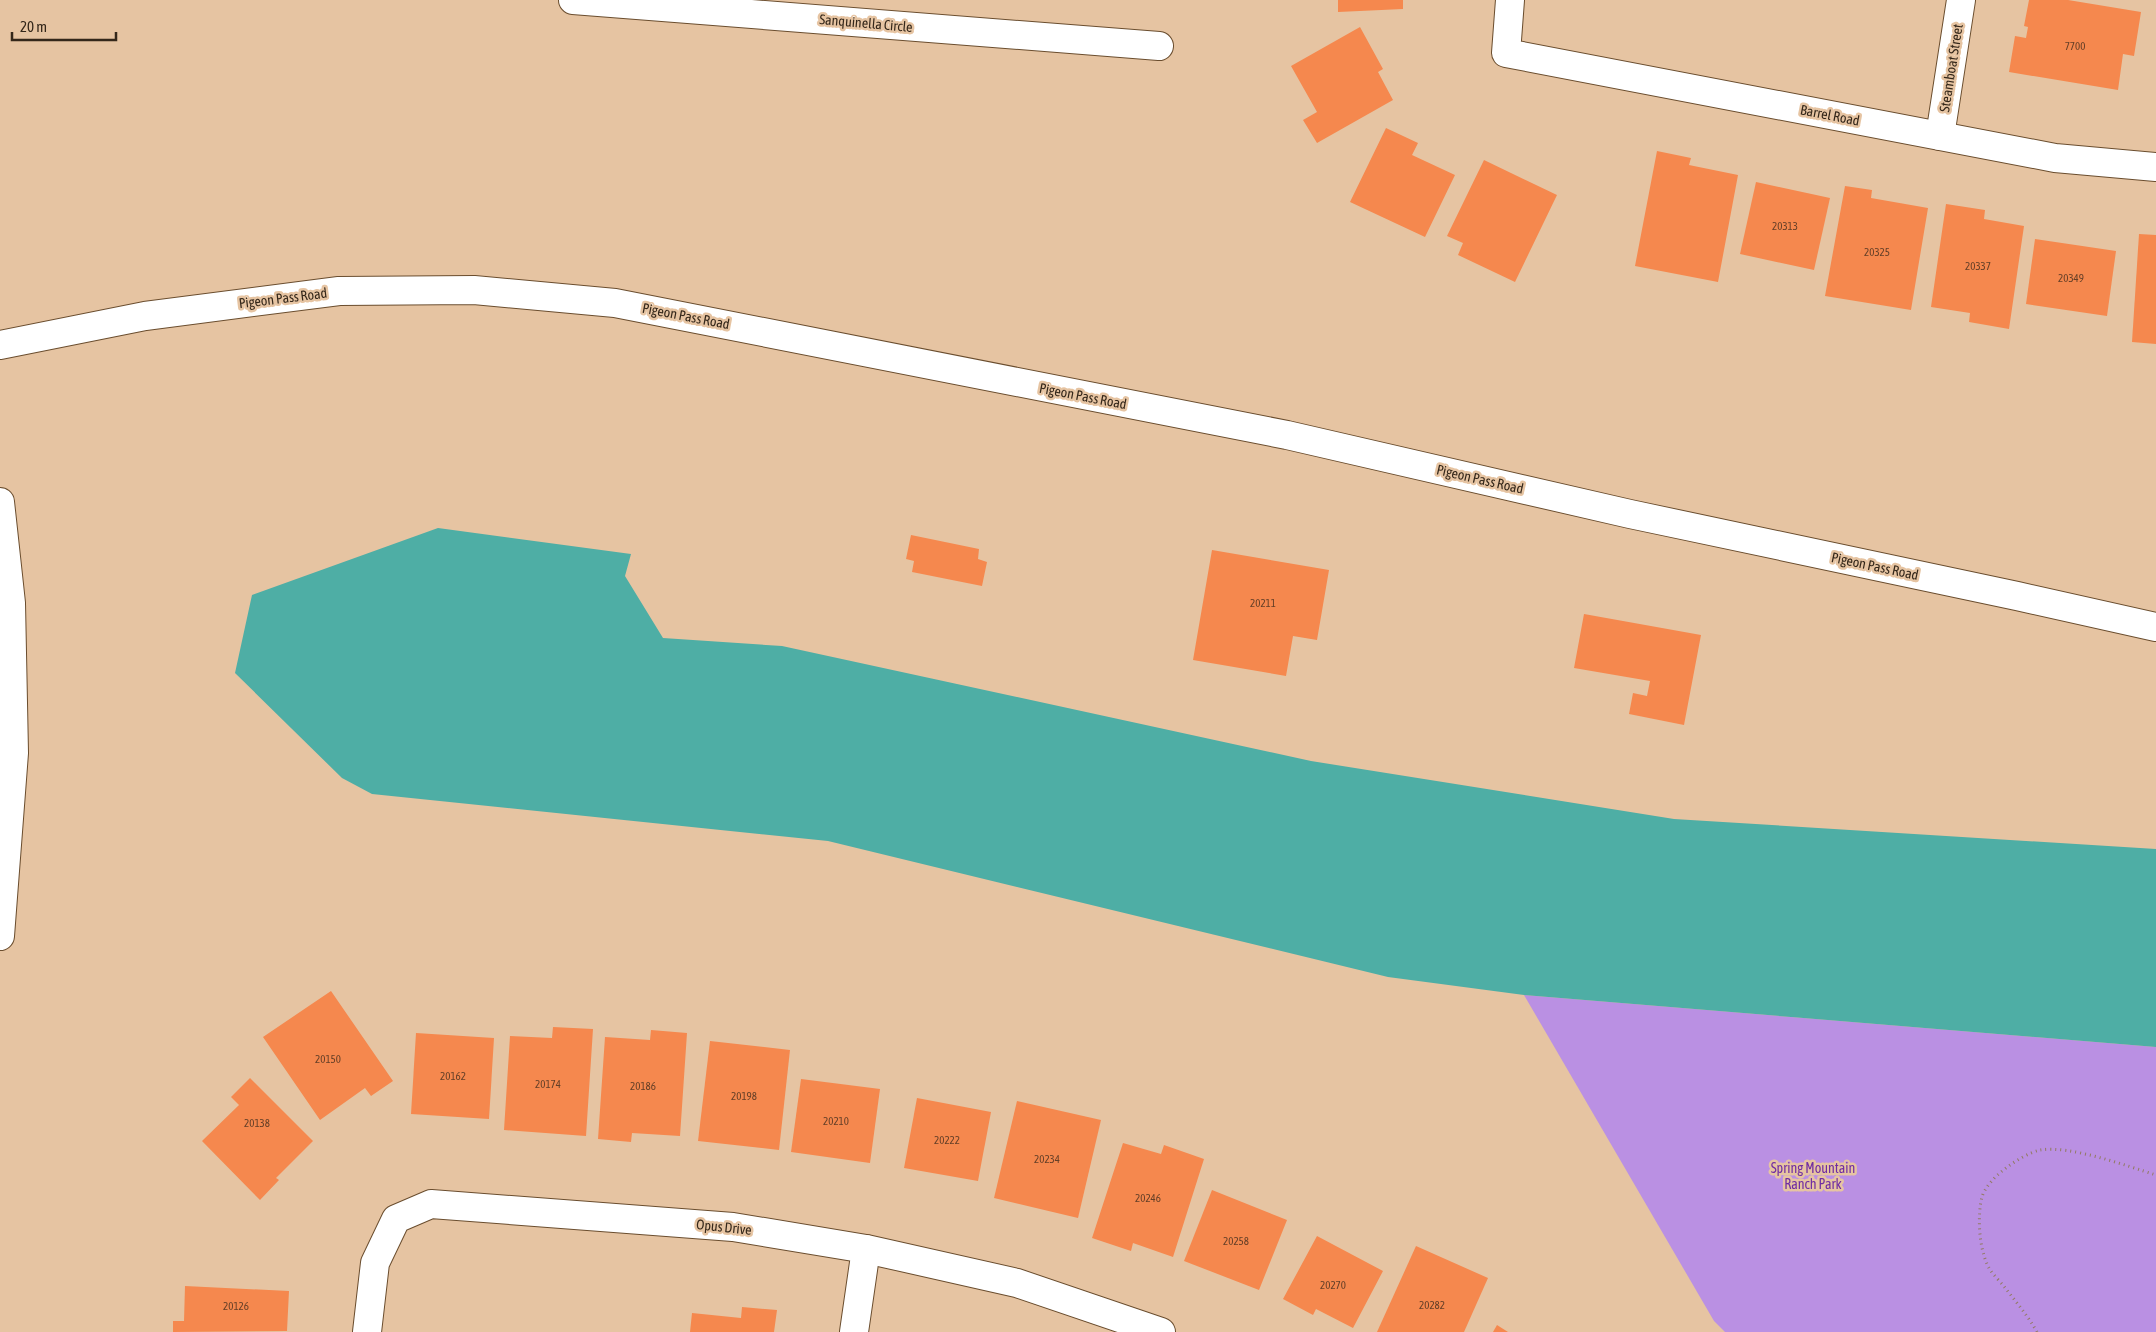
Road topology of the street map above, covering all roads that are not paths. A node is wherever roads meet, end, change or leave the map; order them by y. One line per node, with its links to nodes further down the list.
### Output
1 (573, 0): 4 (street, Sanquinella Circle)
2 (1510, 0): 6 (street, Barrel Road)
3 (1962, 0): 6 (street, Steamboat Street)
4 (751, 7): 5 (street, Sanquinella Circle)
5 (1159, 46)
6 (1940, 136): 7 (street, Barrel Road)
7 (2156, 167)
8 (0, 345): 10 (street, Pigeon Pass Road)
9 (0, 502): 11 (street)
10 (2156, 627)
11 (0, 936)
12 (866, 1249): 13 (street, Opus Drive); 14 (street); 15 (street, Opus Drive)
13 (367, 1332)
14 (854, 1332)
15 (1161, 1332)

